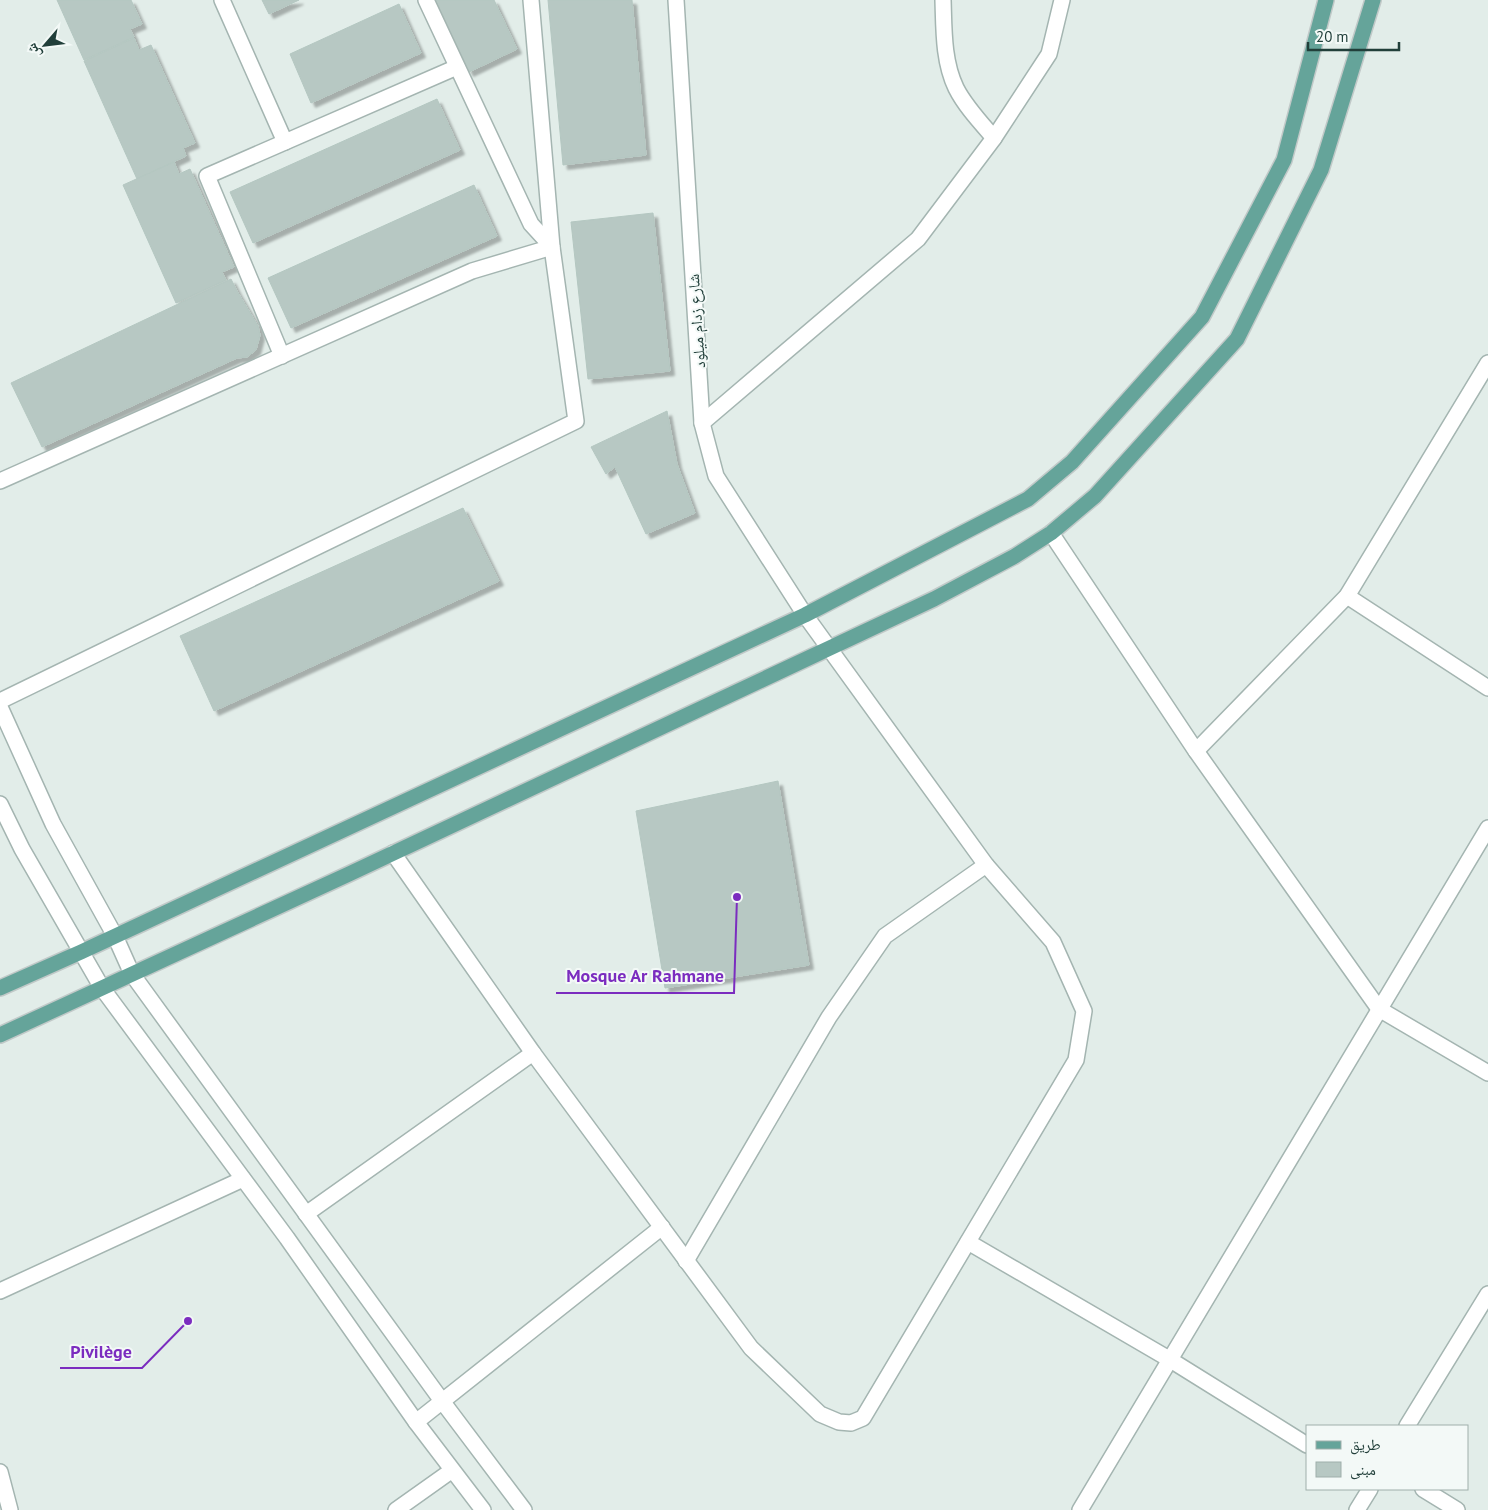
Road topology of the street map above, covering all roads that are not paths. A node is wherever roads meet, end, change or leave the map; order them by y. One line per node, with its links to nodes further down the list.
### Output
1 (222, 0): 11 (street)
2 (426, 0): 9 (street)
3 (531, 0): 12 (street)
4 (676, 0): 15 (street, شارع زدام ميلود)
5 (942, 0): 10 (street)
6 (1062, 0): 10 (street)
7 (1326, 0): 19 (main road)
8 (1372, 0): 17 (main road)
9 (457, 67): 11 (street); 12 (street)
10 (994, 138): 15 (street)
11 (285, 142): 13 (street)
12 (552, 247): 13 (street); 22 (street)
13 (282, 356): 16 (street)
14 (1488, 363): 18 (street)
15 (702, 423): 19 (street, شارع زدام ميلود)
16 (0, 481)
17 (1052, 533): 20 (main road); 24 (street)
18 (1347, 596): 21 (street); 24 (street)
19 (805, 615): 20 (street, شارع زدام ميلود); 29 (main road)
20 (830, 648): 27 (main road); 28 (street, شارع زدام ميلود)
21 (1488, 688)
22 (0, 701)
23 (0, 707): 29 (street)
24 (1196, 752): 34 (street)
25 (0, 804): 30 (street)
26 (1488, 828): 34 (street)
27 (393, 853): 31 (main road); 36 (street, شارع زدام ميلود)
28 (986, 865): 41 (street, شارع زدام ميلود); 42 (street)
29 (114, 936): 30 (main road); 31 (street)
30 (81, 952): 32 (main road); 33 (street)
31 (132, 974): 33 (main road); 39 (street)
32 (0, 988)
33 (102, 988): 35 (main road); 38 (street)
34 (1379, 1009): 37 (street); 45 (street)
35 (0, 1035)
36 (533, 1053): 39 (street); 40 (street, شارع زدام ميلود)
37 (1488, 1073)
38 (243, 1178): 43 (street); 47 (street)
39 (306, 1214): 46 (street)
40 (662, 1228): 42 (street, شارع زدام ميلود); 46 (street)
41 (968, 1242): 42 (street, شارع زدام ميلود); 45 (street)
42 (686, 1261)
43 (0, 1291)
44 (1488, 1294): 48 (street)
45 (1169, 1359): 49 (street); 58 (street)
46 (442, 1401): 47 (street); 57 (street)
47 (416, 1422): 50 (street)
48 (1408, 1425)
49 (1306, 1444)
50 (451, 1471): 55 (street); 56 (street)
51 (0, 1472): 54 (street)
52 (1369, 1490): 59 (street)
53 (1425, 1490): 60 (street)
54 (10, 1510)
55 (396, 1510)
56 (483, 1510)
57 (524, 1510)
58 (1080, 1510)
59 (1357, 1510)
60 (1457, 1510)

